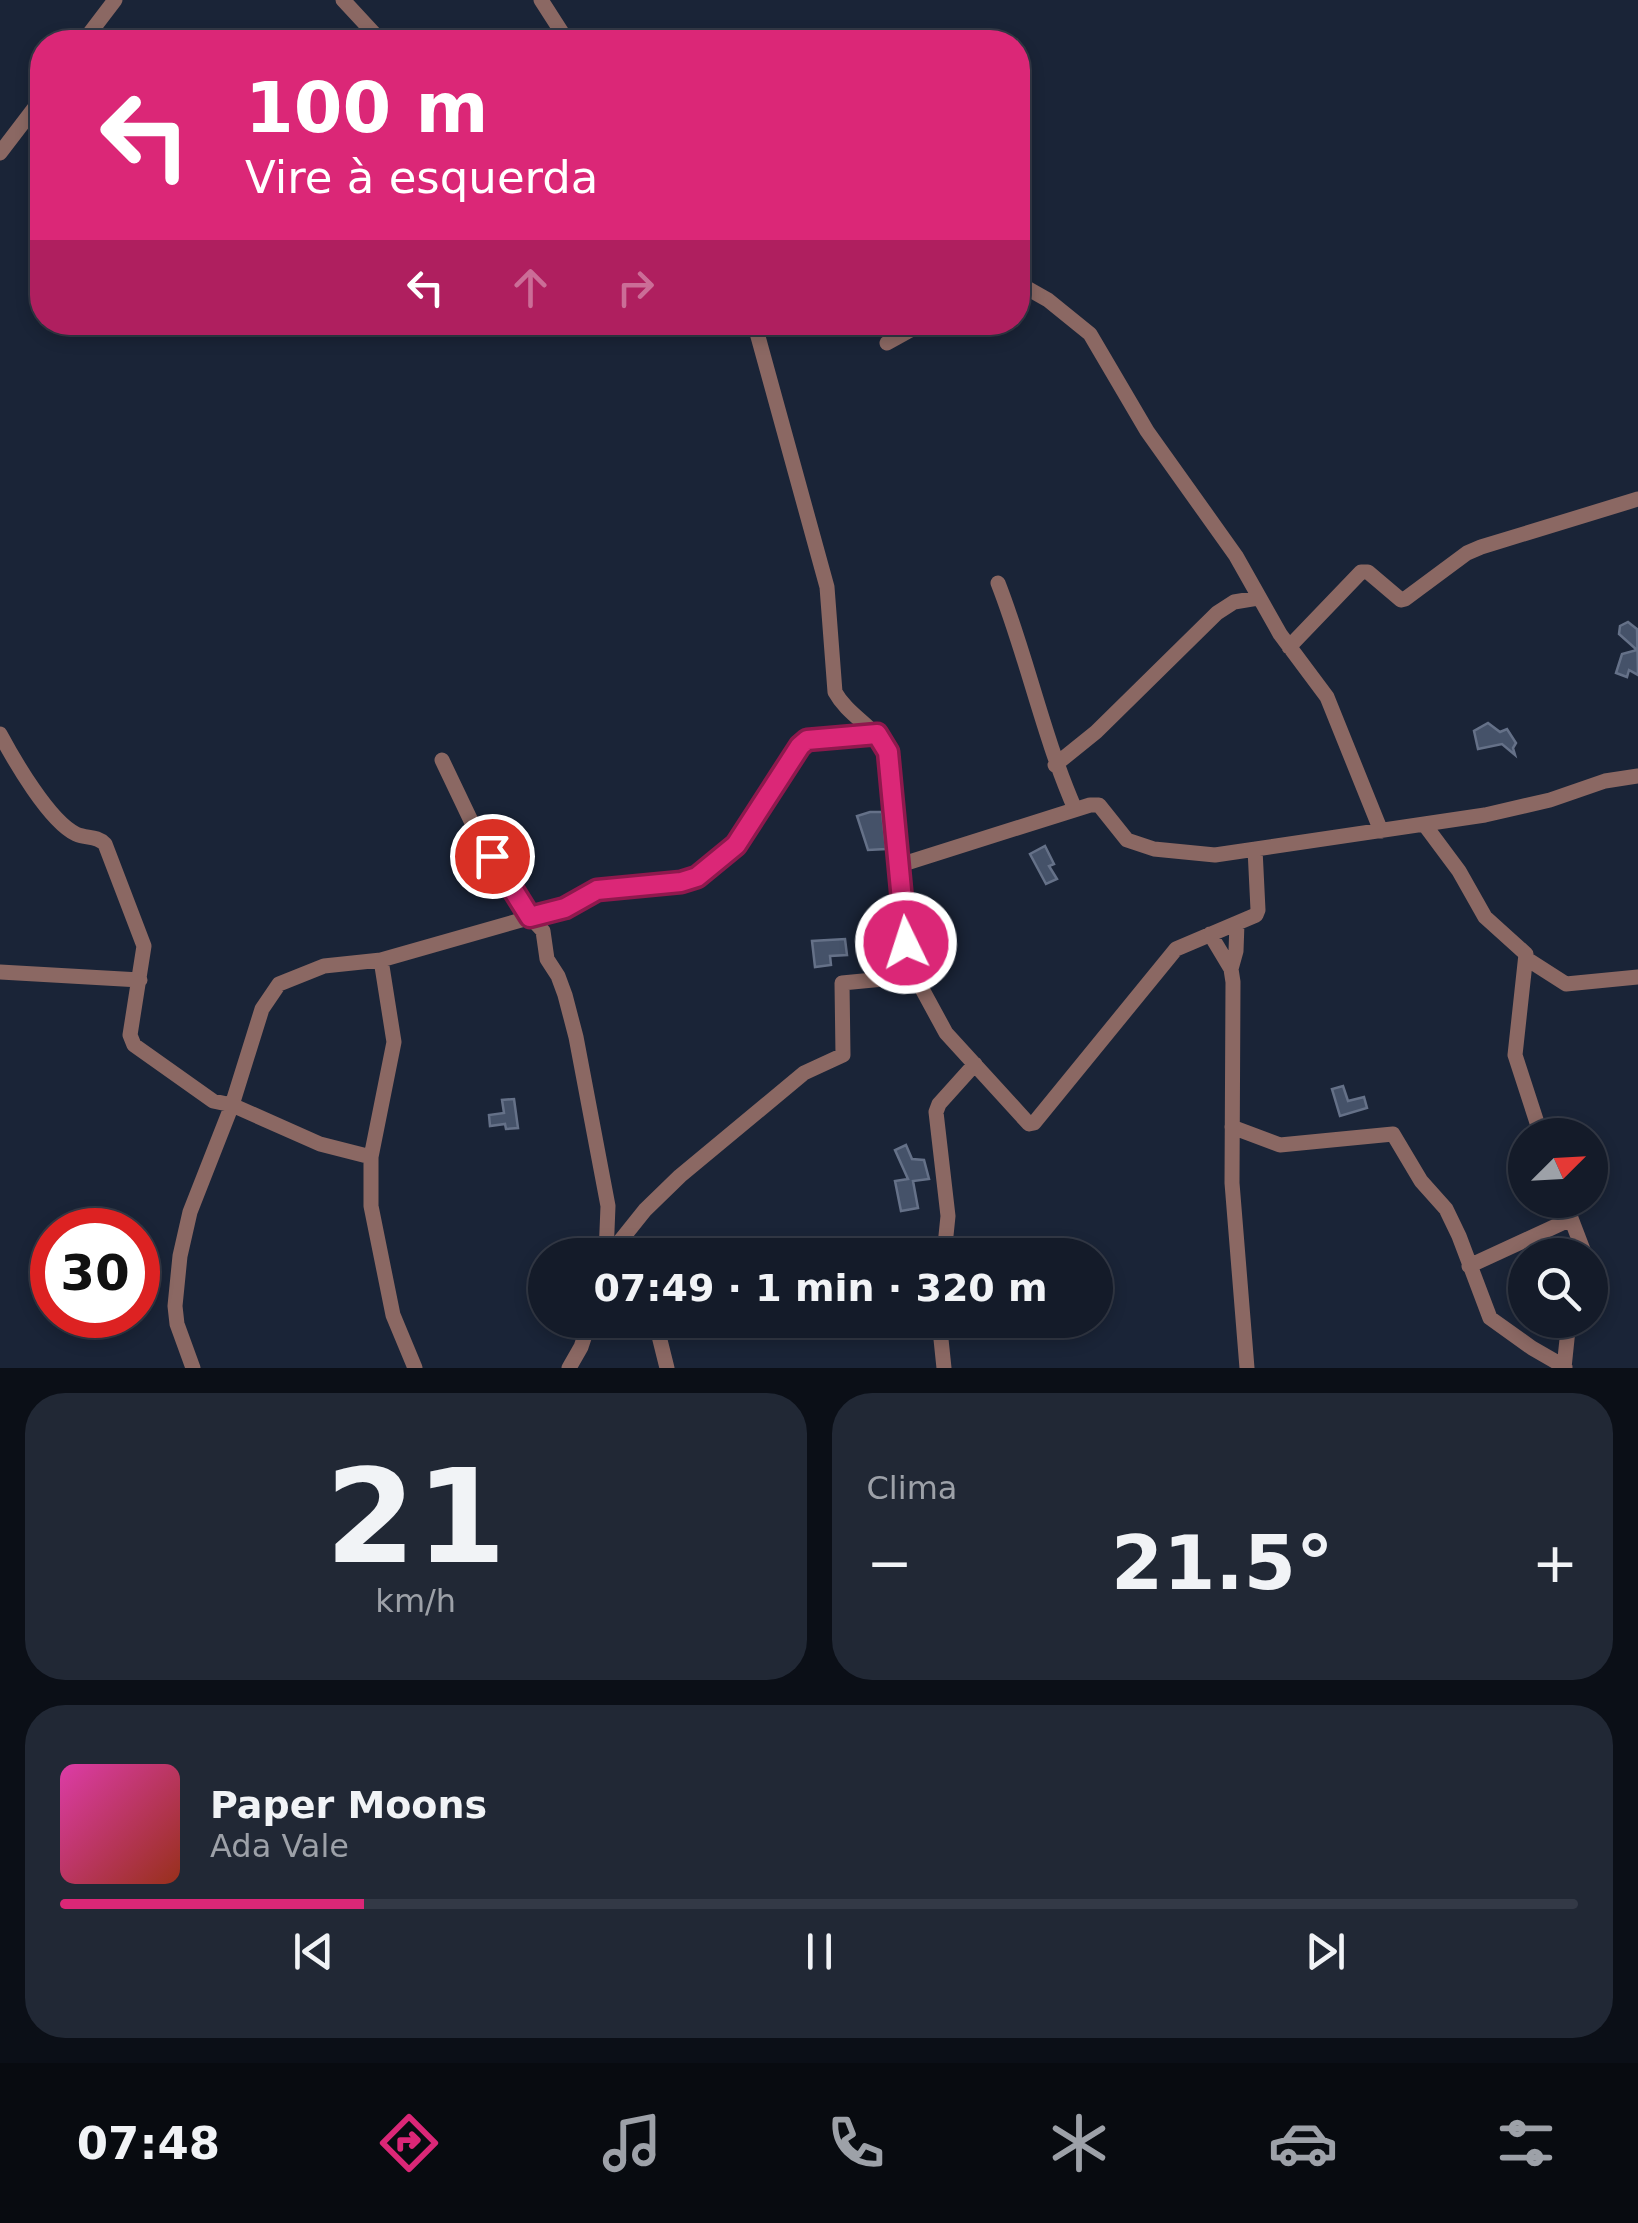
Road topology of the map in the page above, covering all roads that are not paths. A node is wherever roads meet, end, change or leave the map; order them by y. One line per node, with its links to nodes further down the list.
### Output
1 (115, 0): 4 (street)
2 (343, 0): 5 (street)
3 (541, 0): 6 (street)
4 (91, 30)
5 (371, 30)
6 (560, 30)
7 (30, 114): 8 (street)
8 (0, 153)
9 (1030, 290): 15 (street)
10 (758, 335): 18 (street)
11 (901, 335): 12 (street)
12 (888, 342)
13 (1638, 500): 16 (street)
14 (998, 582): 21 (street)
15 (1258, 598): 16 (street); 21 (street)
16 (1289, 647): 25 (street)
17 (0, 734): 19 (street)
18 (877, 734): 27 (street); 28 (street)
19 (4, 750): 39 (street)
20 (442, 760): 29 (street)
21 (1056, 765): 23 (street)
22 (1638, 776): 24 (street)
23 (1075, 809): 26 (street); 27 (street)
24 (1424, 824): 25 (street); 33 (street)
25 (1381, 831): 26 (street)
26 (1254, 849): 30 (street)
27 (900, 865): 37 (street)
28 (565, 908): 29 (street); 31 (street)
29 (530, 917): 31 (street); 34 (street)
30 (1236, 924): 32 (street); 35 (street)
31 (543, 931): 46 (street)
32 (1210, 934): 35 (street); 40 (street)
33 (1527, 959): 38 (street); 42 (street)
34 (381, 960): 41 (street); 44 (street)
35 (1231, 969): 43 (street)
36 (0, 972): 39 (street)
37 (916, 976): 40 (street); 47 (street)
38 (1638, 977)
39 (140, 980): 41 (street)
40 (975, 1064): 48 (street)
41 (232, 1105): 44 (street); 56 (street)
42 (1535, 1118)
43 (1232, 1126): 50 (street); 61 (street)
44 (371, 1157): 57 (street)
45 (1571, 1219): 49 (street); 50 (street)
46 (608, 1238)
47 (622, 1238)
48 (946, 1238)
49 (1578, 1238)
50 (1470, 1266): 55 (street)
51 (585, 1338): 58 (street)
52 (659, 1338): 59 (street)
53 (941, 1338): 60 (street)
54 (1567, 1338): 55 (street)
55 (1564, 1367)
56 (193, 1368)
57 (415, 1368)
58 (569, 1368)
59 (668, 1368)
60 (944, 1368)
61 (1247, 1368)

